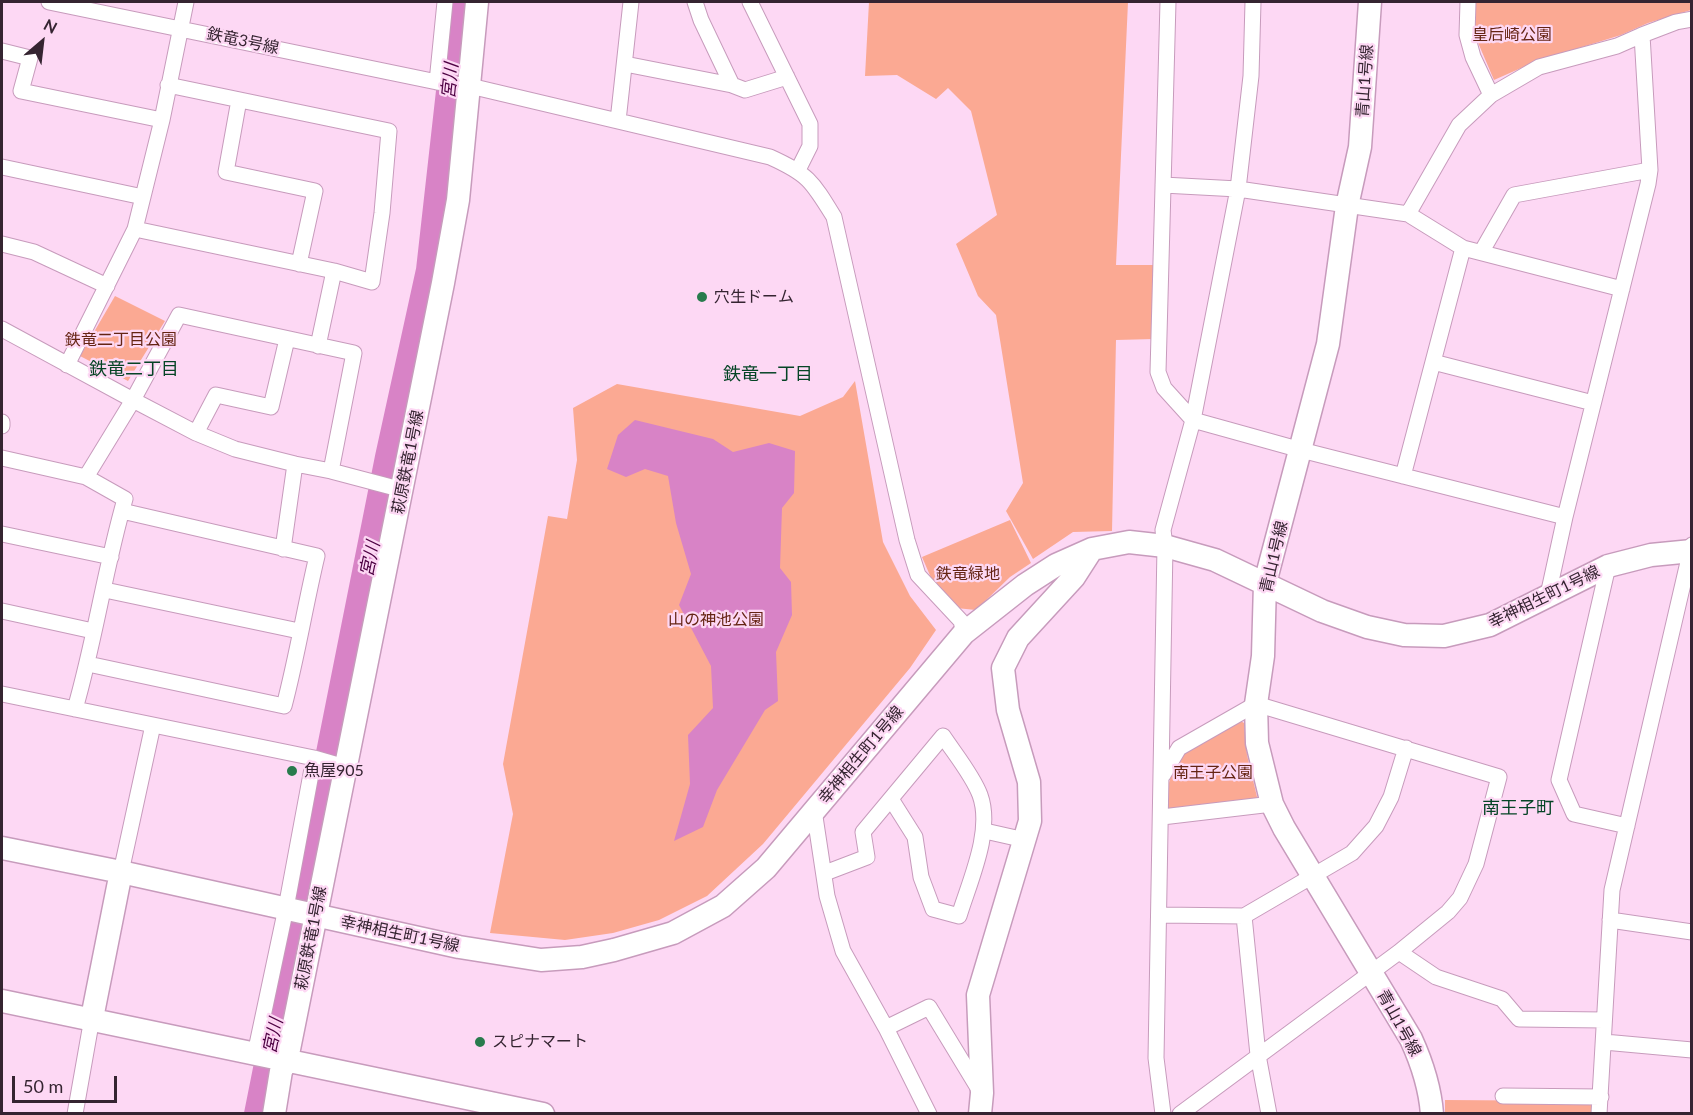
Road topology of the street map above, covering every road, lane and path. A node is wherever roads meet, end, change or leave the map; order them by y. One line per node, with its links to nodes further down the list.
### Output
1 (49, 2): 13 (street, 鉄竜3号線)
2 (186, 2): 13 (street)
3 (445, 2): 18 (street)
4 (477, 2): 20 (street, 萩原鉄竜1号線)
5 (632, 2): 16 (street)
6 (695, 2): 21 (street)
7 (750, 2): 17 (street)
8 (1168, 2): 29 (street)
9 (1253, 2): 30 (street)
10 (1370, 2): 32 (street, 青山1号線)
11 (1468, 2): 22 (street)
12 (1692, 19): 14 (street)
13 (180, 28): 18 (street, 鉄竜3号線); 19 (street)
14 (1642, 35): 22 (street); 28 (street)
15 (2, 51): 24 (street)
16 (625, 64): 21 (street); 25 (street)
17 (786, 77): 21 (street); 27 (street)
18 (437, 82): 20 (street, 鉄竜3号線)
19 (168, 85): 23 (street); 24 (street)
20 (470, 86): 25 (street, 鉄竜3号線); 57 (street, 萩原鉄竜1号線)
21 (732, 86)
22 (1491, 95): 33 (street)
23 (239, 100): 38 (street); 39 (street)
24 (162, 120): 31 (street)
25 (618, 121): 27 (street, 鉄竜3号線)
26 (2, 167): 31 (street)
27 (798, 170): 73 (street)
28 (1650, 170): 37 (street); 41 (street)
29 (1163, 184): 30 (street); 49 (street)
30 (1238, 189): 32 (street); 49 (street)
31 (143, 197): 34 (street)
32 (1347, 206): 33 (street); 51 (street, 青山1号線)
33 (1408, 214): 36 (street)
34 (135, 229): 38 (street); 40 (street)
35 (2, 244): 40 (street)
36 (1464, 248): 37 (street); 45 (street)
37 (1482, 251): 41 (street)
38 (299, 264): 39 (street)
39 (334, 272): 44 (street)
40 (107, 286): 46 (street)
41 (1622, 289): 48 (street)
42 (2, 329): 46 (street)
43 (287, 339): 44 (street); 47 (street); 50 (street)
44 (318, 346): 54 (street)
45 (1433, 362): 48 (street); 55 (street)
46 (67, 365): 47 (street)
47 (133, 400): 50 (street); 56 (street)
48 (1593, 403): 59 (street)
49 (1193, 420): 51 (street); 61 (street)
50 (196, 433): 53 (street)
51 (1301, 450): 55 (street); 67 (street, 青山1号線)
52 (2, 458): 56 (street)
53 (295, 464): 54 (street); 62 (street)
54 (331, 471): 57 (street)
55 (1403, 476): 59 (street)
56 (86, 477): 58 (street)
57 (399, 489): 81 (street, 萩原鉄竜1号線)
58 (122, 512): 62 (street); 65 (street)
59 (1565, 517): 69 (street)
60 (2, 534): 65 (street)
61 (1165, 546): 63 (street, 幸神相生町1号線); 67 (street, 幸神相生町1号線); 82 (street)
62 (283, 549): 72 (street)
63 (1092, 549): 73 (street, 幸神相生町1号線); 89 (street)
64 (1691, 549): 66 (street, 幸神相生町1号線); 87 (street)
65 (111, 557): 68 (street)
66 (1608, 566): 69 (street, 幸神相生町1号線); 87 (street)
67 (1265, 583): 69 (street, 幸神相生町1号線); 76 (street, 青山1号線)
68 (105, 590): 71 (street); 72 (street)
69 (1548, 595)
70 (2, 611): 71 (street)
71 (93, 631): 74 (street)
72 (299, 631): 74 (street)
73 (964, 633): 85 (street, 幸神相生町1号線)
74 (88, 664): 77 (street)
75 (2, 694): 77 (street)
76 (1256, 704): 79 (street); 82 (street); 84 (street, 青山1号線)
77 (75, 709): 78 (street)
78 (153, 725): 80 (street); 91 (street)
79 (1406, 748): 93 (street); 100 (street)
80 (318, 759): 81 (street); 94 (street)
81 (342, 765): 95 (street, 萩原鉄竜1号線)
82 (1161, 778): 86 (street)
83 (891, 799): 88 (street); 88 (street); 92 (street)
84 (1272, 804): 86 (street); 93 (street, 青山1号線)
85 (814, 810): 92 (street); 95 (street, 幸神相生町1号線)
86 (1162, 817): 96 (street)
87 (1627, 826): 98 (street)
88 (985, 831): 89 (street)
89 (1025, 840): 113 (street)
90 (2, 848): 91 (street, 幸神相生町1号線)
91 (121, 872): 94 (street, 幸神相生町1号線); 103 (street)
92 (825, 873): 105 (street)
93 (1314, 877): 97 (street); 101 (street, 青山1号線)
94 (286, 908): 95 (street, 幸神相生町1号線); 108 (street)
95 (316, 915): 110 (street, 萩原鉄竜1号線)
96 (1160, 915): 97 (street); 119 (street)
97 (1244, 916): 109 (street)
98 (1611, 920): 99 (street); 104 (street)
99 (1692, 932)
100 (1399, 952): 101 (street); 104 (street)
101 (1370, 971): 109 (street); 122 (street, 青山1号線)
102 (2, 1000): 103 (street)
103 (92, 1018): 108 (street); 115 (street)
104 (1604, 1020): 106 (street)
105 (886, 1028): 113 (street); 118 (street)
106 (1604, 1042): 107 (street); 112 (street)
107 (1692, 1050)
108 (255, 1054): 110 (street)
109 (1257, 1055): 120 (street); 121 (street)
110 (287, 1059): 114 (street); 116 (street, 萩原鉄竜1号線)
111 (1503, 1096): 112 (street)
112 (1600, 1096): 123 (street)
113 (981, 1103)
114 (491, 1108): 117 (street)
115 (75, 1113)
116 (274, 1113)
117 (543, 1113)
118 (929, 1113)
119 (1163, 1113)
120 (1180, 1113)
121 (1269, 1113)
122 (1432, 1113)
123 (1599, 1113)

